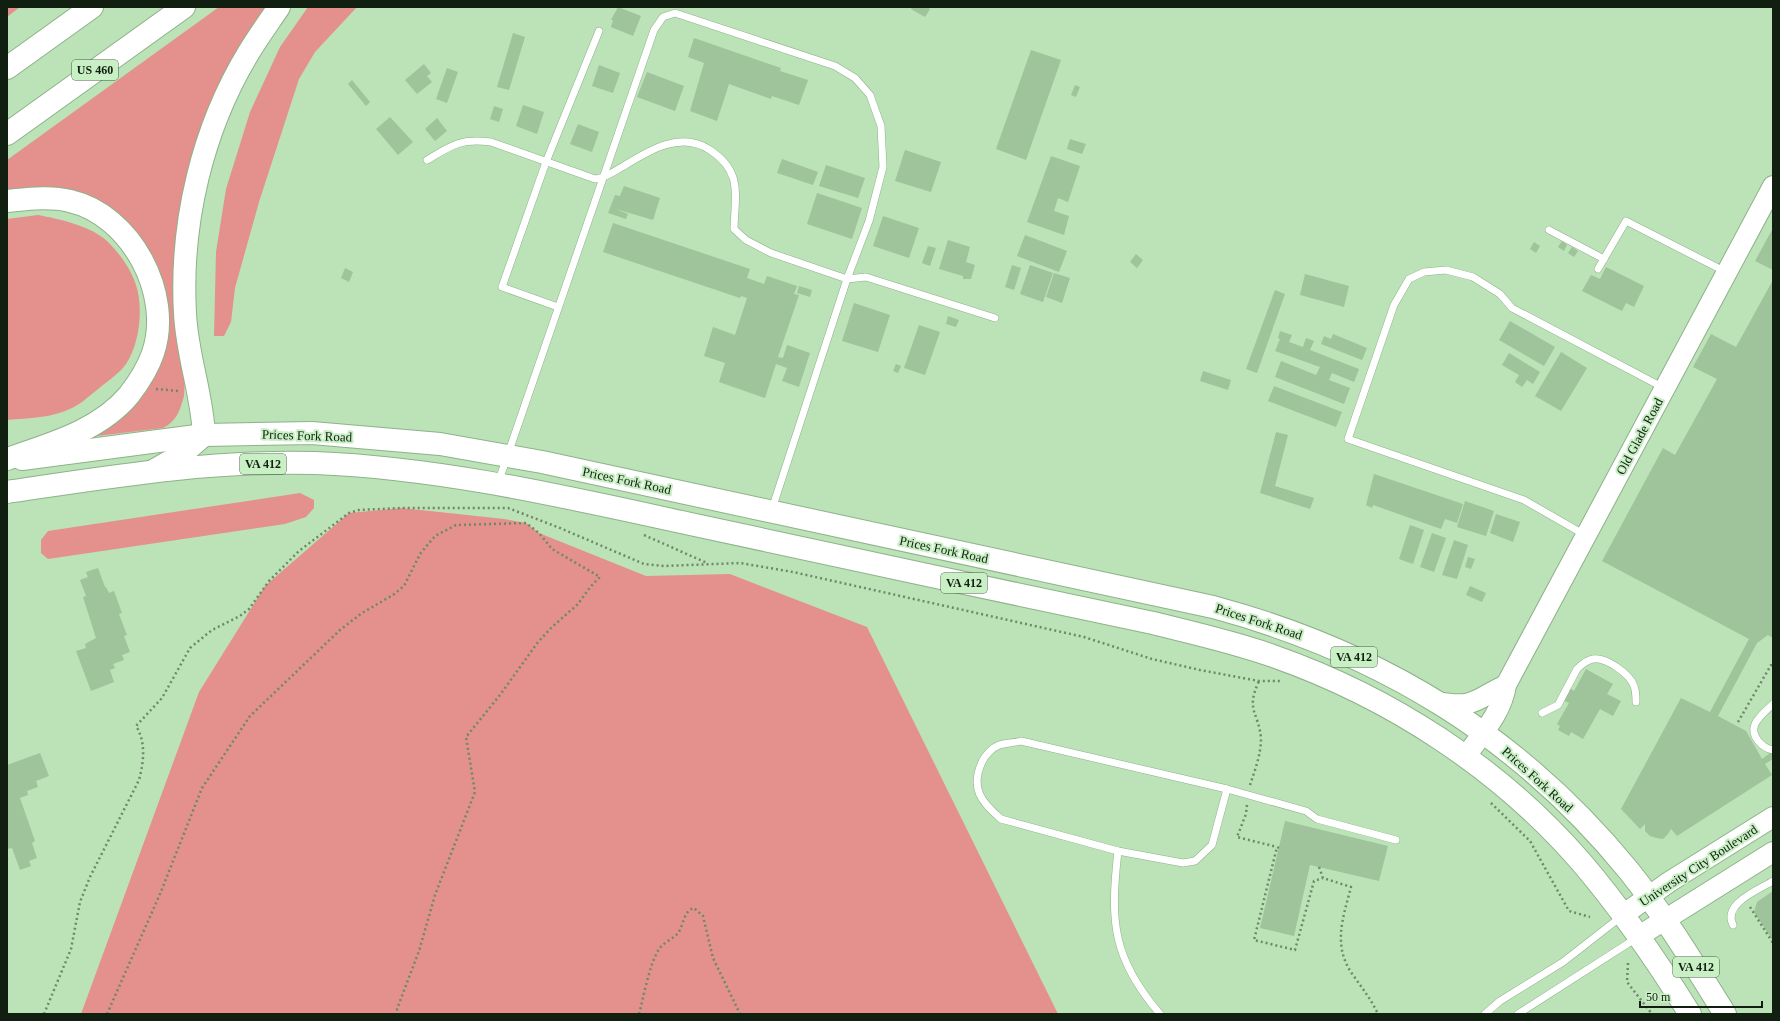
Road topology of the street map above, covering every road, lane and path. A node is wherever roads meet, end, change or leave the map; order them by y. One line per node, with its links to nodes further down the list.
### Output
1 (92, 7): 5 (main road)
2 (184, 7): 6 (main road, US 460)
3 (279, 7): 22 (main road)
4 (599, 30): 8 (lane)
5 (7, 68)
6 (7, 134)
7 (426, 160): 8 (lane)
8 (546, 162): 9 (lane); 17 (lane)
9 (602, 179): 16 (lane); 16 (lane); 17 (lane)
10 (1773, 186): 15 (street, Old Glade Road)
11 (7, 201): 24 (main road)
12 (1549, 230): 13 (lane)
13 (1604, 259): 14 (lane); 15 (lane)
14 (1598, 269)
15 (1726, 273): 19 (street, Old Glade Road)
16 (847, 279): 18 (lane); 28 (lane)
17 (558, 308): 23 (lane)
18 (995, 318)
19 (1664, 388): 30 (street, Old Glade Road); 30 (lane)
20 (150, 389): 21 (path)
21 (185, 392)
22 (204, 435): 23 (main road, Prices Fork Road / VA 412); 24 (main road, Prices Fork Road / VA 412); 25 (main road)
23 (506, 455): 26 (lane); 28 (main road, Prices Fork Road / VA 412)
24 (7, 460)
25 (154, 471): 26 (main road, VA 412); 27 (main road, VA 412)
26 (498, 484): 43 (main road, VA 412)
27 (7, 492)
28 (772, 512): 36 (main road, Prices Fork Road / VA 412)
29 (638, 532): 31 (path)
30 (1586, 536): 35 (street, Old Glade Road)
31 (707, 563): 33 (path); 63 (path)
32 (1773, 666): 40 (path)
33 (1259, 681): 34 (path); 45 (path)
34 (1285, 681)
35 (1506, 685): 36 (street); 41 (street, Old Glade Road)
36 (1438, 702): 41 (main road, Prices Fork Road / VA 412)
37 (1636, 702): 39 (lane)
38 (1773, 704): 42 (lane)
39 (1542, 713)
40 (1738, 722)
41 (1483, 732): 43 (street, Old Glade Road); 54 (main road, Prices Fork Road / VA 412)
42 (1773, 750)
43 (1465, 757): 56 (main road, VA 412)
44 (1227, 790): 45 (lane); 49 (lane); 49 (lane)
45 (1248, 795): 48 (lane); 52 (path)
46 (1490, 802): 57 (path)
47 (1773, 817): 54 (street, University City Boulevard)
48 (1396, 840)
49 (1118, 851): 68 (lane)
50 (1773, 852): 58 (street)
51 (1319, 867): 52 (path)
52 (1323, 878): 69 (path)
53 (1773, 881): 59 (lane)
54 (1648, 897): 56 (street, University City Boulevard); 58 (main road, Prices Fork Road / VA 412)
55 (1750, 907): 61 (path)
56 (1623, 915): 60 (main road, VA 412); 70 (lane)
57 (1590, 917)
58 (1665, 920): 60 (street); 74 (main road, Prices Fork Road / VA 412)
59 (1733, 925)
60 (1639, 936): 71 (lane); 73 (main road, VA 412)
61 (1773, 943)
62 (1628, 963): 72 (path)
63 (44, 1014)
64 (107, 1014): 65 (path)
65 (398, 1014)
66 (639, 1014): 67 (path)
67 (740, 1014)
68 (1160, 1014)
69 (1378, 1014)
70 (1485, 1014)
71 (1518, 1014)
72 (1652, 1014)
73 (1690, 1014)
74 (1726, 1014)

